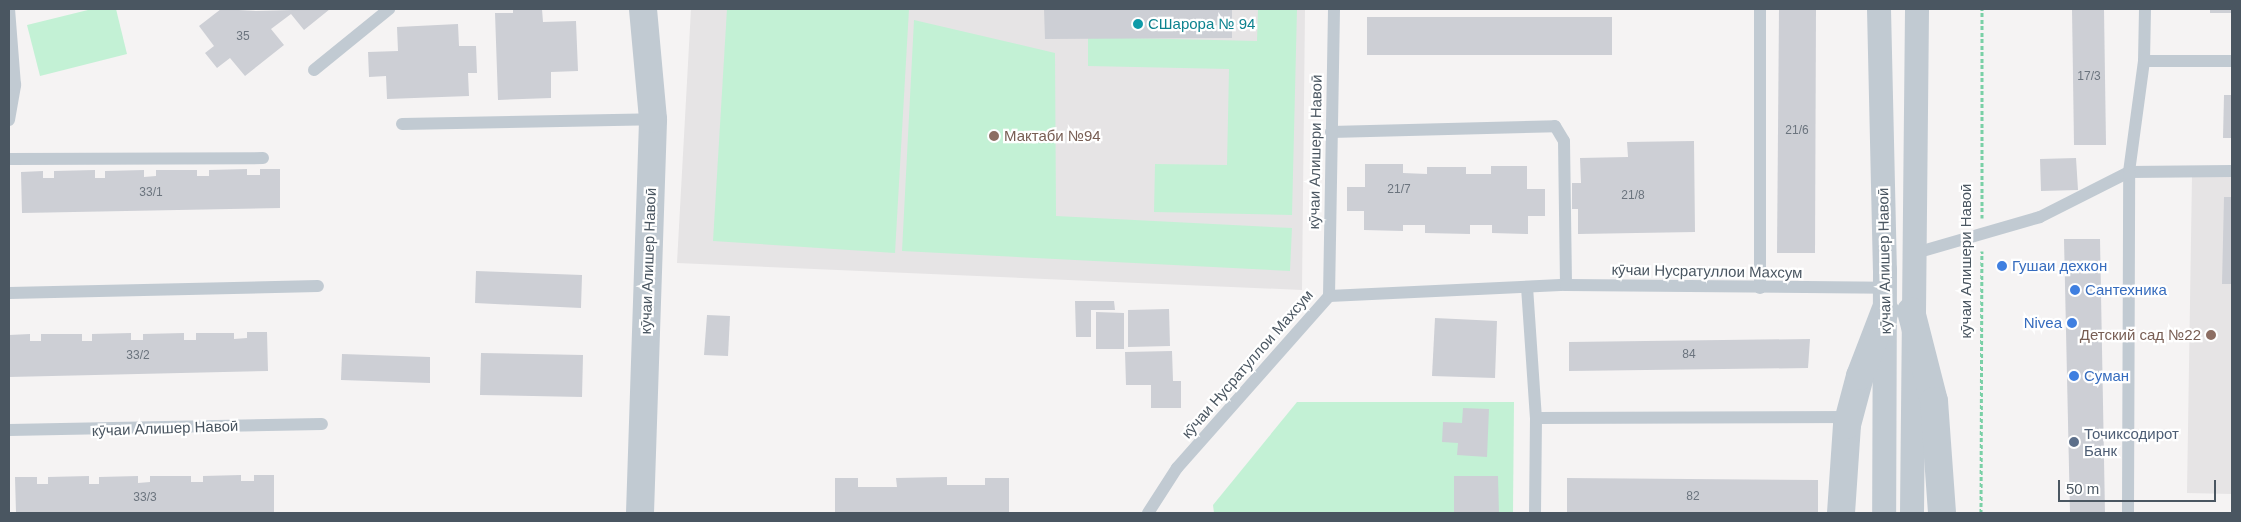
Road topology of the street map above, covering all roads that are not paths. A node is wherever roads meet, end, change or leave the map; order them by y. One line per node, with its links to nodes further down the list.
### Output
1 (10, 9): 13 (lane)
2 (389, 9): 11 (lane)
3 (642, 9): 12 (street, кӯчаи Алишер Навоӣ)
4 (1334, 9): 15 (lane, кӯчаи Алишери Навоӣ)
5 (1760, 9): 24 (lane)
6 (1879, 9): 27 (street, кӯчаи Алишер Навоӣ)
7 (1917, 9): 20 (street, кӯчаи Алишер Навоӣ)
8 (2145, 9): 9 (lane)
9 (2144, 61): 10 (lane); 19 (lane)
10 (2232, 61)
11 (314, 70)
12 (653, 119): 14 (lane); 32 (street, кӯчаи Алишер Навоӣ)
13 (9, 120)
14 (402, 124)
15 (1332, 132): 21 (lane); 26 (lane, кӯчаи Алишери Навоӣ)
16 (263, 158): 17 (lane)
17 (9, 159)
18 (2232, 171): 19 (lane, кӯчаи Алишер Навоӣ)
19 (2129, 172): 20 (lane, кӯчаи Алишер Навоӣ); 39 (lane)
20 (1912, 254): 27 (street, кӯчаи Алишер Навоӣ)
21 (1566, 285): 23 (lane, кӯчаи Нусратуллои Махсум); 24 (lane, кӯчаи Нусратуллои Махсум)
22 (318, 286): 25 (lane)
23 (1527, 287): 26 (lane, кӯчаи Нусратуллои Махсум); 29 (lane)
24 (1760, 288): 27 (lane, кӯчаи Нусратуллои Махсум)
25 (9, 292)
26 (1329, 296): 33 (lane, кӯчаи Нусратуллои Махсум)
27 (1894, 303): 28 (street); 36 (street, кӯчаи Алишер Навоӣ); 37 (street, кӯчаи Алишер Навоӣ); 38 (street)
28 (1849, 417): 29 (lane); 35 (street)
29 (1536, 418): 34 (lane)
30 (322, 424): 31 (lane, кӯчаи Алишер Навоӣ)
31 (9, 430)
32 (640, 513)
33 (1148, 513)
34 (1536, 513)
35 (1841, 513)
36 (1884, 513)
37 (1912, 513)
38 (1942, 513)
39 (2128, 513)

